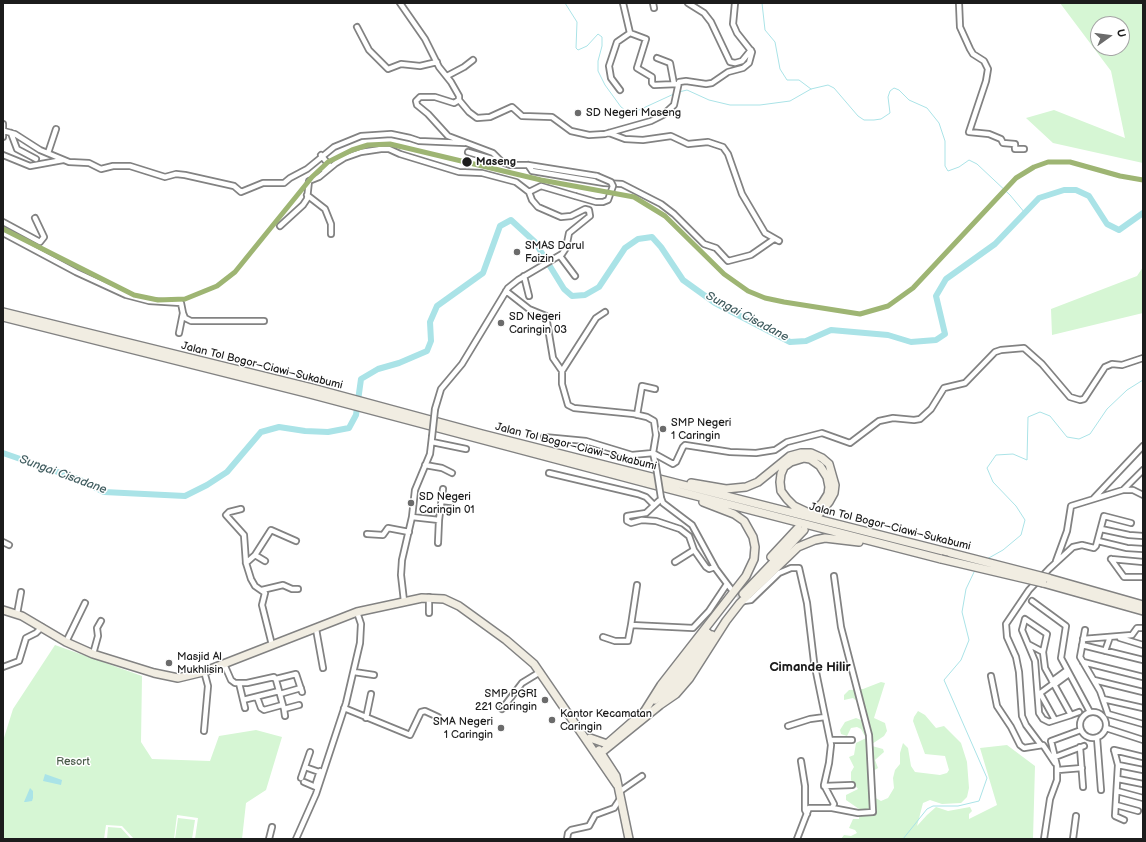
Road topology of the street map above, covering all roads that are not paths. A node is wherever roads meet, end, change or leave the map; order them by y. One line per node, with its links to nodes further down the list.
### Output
1 (400, 3): 11 (street)
2 (623, 3): 7 (street)
3 (688, 3): 8 (street)
4 (735, 3): 8 (street)
5 (959, 3): 23 (street)
6 (357, 27): 11 (street)
7 (630, 33): 13 (street); 14 (street)
8 (751, 50): 13 (street)
9 (656, 58): 13 (street)
10 (473, 60): 12 (street)
11 (437, 62): 12 (street)
12 (447, 76): 15 (street)
13 (676, 84): 20 (street)
14 (620, 90)
15 (459, 100): 20 (street); 22 (street)
16 (3, 124): 18 (street)
17 (56, 129): 24 (street)
18 (4, 131): 19 (street); 21 (street)
19 (12, 133): 24 (street); 28 (street)
20 (609, 133): 40 (street)
21 (3, 137)
22 (465, 143): 27 (street); 30 (street)
23 (1024, 149)
24 (48, 152): 29 (street)
25 (468, 152): 30 (street)
26 (3, 155): 29 (street)
27 (321, 155): 29 (street); 32 (street)
28 (36, 159)
29 (64, 160)
30 (500, 161): 31 (street)
31 (528, 165): 33 (street, bridge); 40 (street)
32 (314, 179): 33 (street); 34 (street)
33 (529, 192): 42 (street)
34 (308, 195): 37 (street); 39 (street)
35 (35, 218): 36 (street)
36 (3, 222)
37 (280, 226)
38 (3, 233): 49 (street)
39 (331, 234)
40 (774, 239): 41 (street)
41 (779, 241)
42 (559, 256): 43 (street); 44 (street)
43 (524, 276): 45 (street); 46 (street)
44 (575, 276)
45 (506, 291): 54 (street); 59 (street, bridge)
46 (529, 296)
47 (3, 312): 56 (highway, Jalan Tol Bogor–Ciawi–Sukabumi)
48 (605, 312): 54 (street)
49 (183, 313): 51 (street); 52 (street)
50 (3, 317): 56 (highway, Jalan Tol Bogor–Ciawi–Sukabumi)
51 (264, 321)
52 (179, 333)
53 (1143, 358): 63 (street)
54 (562, 371): 57 (street)
55 (655, 389): 57 (street)
56 (311, 391): 60 (highway, Jalan Tol Bogor–Ciawi–Sukabumi)
57 (637, 415): 63 (street)
58 (544, 437): 63 (street)
59 (432, 440): 62 (street); 64 (street)
60 (518, 446): 68 (highway, Jalan Tol Bogor–Ciawi–Sukabumi); 69 (highway, Jalan Tol Bogor–Ciawi–Sukabumi)
61 (1143, 446): 74 (street)
62 (466, 449)
63 (654, 453): 73 (street, bridge)
64 (425, 465): 66 (street); 79 (street)
65 (1143, 470): 71 (street)
66 (452, 473)
67 (549, 473): 77 (street)
68 (647, 476): 82 (highway, Jalan Tol Bogor–Ciawi–Sukabumi); 82 (highway)
69 (650, 484): 92 (highway, Jalan Tol Bogor–Ciawi–Sukabumi); 175 (highway)
70 (443, 489): 75 (street)
71 (1123, 490): 72 (street); 74 (street)
72 (1142, 494)
73 (661, 498): 77 (street); 101 (street)
74 (1094, 498): 98 (street)
75 (442, 501): 76 (street); 80 (street)
76 (451, 502)
77 (654, 505): 94 (street)
78 (241, 509): 100 (street)
79 (412, 517): 80 (street); 84 (street)
80 (439, 520): 90 (street)
81 (1131, 523): 83 (street)
82 (838, 525): 104 (highway, Jalan Tol Bogor–Ciawi–Sukabumi, bridge)
83 (1101, 529): 86 (street); 88 (street)
84 (408, 532): 85 (street); 112 (street)
85 (366, 534)
86 (1143, 536)
87 (296, 541): 95 (street)
88 (1098, 541): 93 (street); 98 (street)
89 (3, 542): 91 (street)
90 (438, 543)
91 (9, 545)
92 (897, 548): 104 (highway, Jalan Tol Bogor–Ciawi–Sukabumi, bridge); 168 (highway)
93 (1143, 549)
94 (694, 550): 97 (street); 101 (street)
95 (255, 555): 96 (street); 100 (street)
96 (265, 561)
97 (675, 562)
98 (1056, 562): 195 (street)
99 (1143, 562): 103 (street)
100 (246, 563): 109 (street)
101 (715, 567): 105 (street)
102 (834, 576): 221 (street)
103 (1143, 577)
104 (1046, 581): 116 (highway, Jalan Tol Bogor–Ciawi–Sukabumi); 118 (highway, Jalan Tol Bogor–Ciawi–Sukabumi)
105 (727, 584): 108 (street); 123 (street)
106 (637, 585): 123 (street)
107 (298, 589): 109 (street)
108 (731, 589)
109 (262, 590): 138 (street)
110 (21, 592): 121 (street)
111 (429, 597): 112 (highway); 120 (street); 151 (highway)
112 (404, 601): 119 (highway)
113 (744, 601): 181 (street)
114 (1032, 601): 152 (street)
115 (85, 603): 135 (street)
116 (1143, 605)
117 (3, 610): 121 (highway)
118 (1143, 611)
119 (357, 612): 126 (highway); 150 (street)
120 (429, 613)
121 (17, 614): 124 (highway)
122 (100, 621): 143 (street)
123 (631, 625): 131 (street)
124 (42, 627): 130 (street); 135 (highway)
125 (1143, 628): 129 (street)
126 (316, 629): 138 (highway); 148 (street)
127 (1085, 630): 134 (street)
128 (24, 632): 130 (street)
129 (1133, 634): 133 (street); 136 (street)
130 (29, 636): 147 (street)
131 (603, 637)
132 (1110, 637): 133 (street); 134 (street); 141 (street)
133 (1118, 637): 136 (street)
134 (1084, 639): 139 (street)
135 (66, 642): 143 (highway)
136 (1132, 642): 140 (street)
137 (1028, 644): 142 (street); 142 (street); 163 (street)
138 (272, 645): 146 (highway)
139 (1082, 645): 141 (street); 145 (street)
140 (1143, 645)
141 (1105, 651): 144 (street)
142 (1043, 652): 159 (street)
143 (93, 654): 149 (highway)
144 (1143, 660)
145 (1082, 662): 155 (street); 157 (street)
146 (224, 664): 149 (highway); 158 (street)
147 (3, 667)
148 (322, 668)
149 (204, 671): 188 (street)
150 (354, 672): 153 (street); 171 (street)
151 (540, 672): 172 (street); 174 (highway)
152 (1068, 672): 159 (street); 177 (street)
153 (374, 675)
154 (991, 676): 195 (street)
155 (1143, 677)
156 (276, 679): 158 (street); 161 (street); 161 (street)
157 (1094, 680): 160 (street); 165 (street)
158 (238, 683): 166 (street)
159 (1054, 683): 163 (street); 178 (street)
160 (1143, 692)
161 (279, 693): 164 (street); 169 (street)
162 (371, 694): 182 (street)
163 (1038, 694): 183 (street); 183 (street)
164 (257, 697): 166 (street); 169 (street)
165 (1104, 699): 173 (street); 184 (street)
166 (243, 700): 170 (street)
167 (299, 705): 169 (street)
168 (660, 705): 175 (highway); 194 (highway)
169 (283, 707): 179 (street)
170 (245, 708)
171 (344, 708): 182 (street); 208 (street)
172 (502, 708)
173 (1143, 708)
174 (567, 711): 189 (highway); 197 (highway)
175 (644, 712): 194 (highway)
176 (1079, 712): 178 (street)
177 (1090, 712): 186 (street); 187 (street)
178 (1071, 714): 183 (street)
179 (285, 716)
180 (438, 717): 182 (street)
181 (825, 717): 185 (street); 191 (street)
182 (366, 718)
183 (1055, 720)
184 (1143, 724)
185 (788, 726)
186 (1106, 728): 190 (street); 193 (street)
187 (1081, 730): 190 (street); 198 (street)
188 (204, 731)
189 (590, 738): 194 (highway); 197 (highway)
190 (1097, 738): 216 (street)
191 (830, 740): 192 (street); 214 (street)
192 (852, 740)
193 (1143, 740)
194 (608, 745): 197 (highway); 202 (highway)
195 (1041, 745): 205 (street)
196 (310, 752): 204 (street)
197 (598, 753): 202 (highway); 218 (highway)
198 (1055, 757): 205 (street); 206 (street)
199 (1143, 757): 203 (street)
200 (325, 758): 208 (street)
201 (801, 761): 223 (street)
202 (608, 763): 218 (highway)
203 (1118, 765): 207 (street); 210 (street)
204 (305, 767): 208 (street); 213 (street)
205 (1057, 768): 206 (street); 232 (street)
206 (1082, 768): 215 (street)
207 (1143, 770)
208 (322, 772): 213 (street)
209 (642, 776): 218 (street)
210 (1118, 779): 211 (street); 217 (street)
211 (1143, 784)
212 (852, 785): 214 (street)
213 (317, 786): 228 (street)
214 (824, 786): 221 (street)
215 (1083, 787)
216 (1101, 790)
217 (1117, 791): 219 (street); 220 (street)
218 (619, 792): 229 (street); 230 (highway)
219 (1143, 798)
220 (1116, 805): 222 (street); 225 (street)
221 (832, 808): 223 (street)
222 (1138, 811)
223 (807, 814): 231 (street)
224 (1076, 816): 233 (street)
225 (1124, 820)
226 (272, 826): 227 (street)
227 (269, 839)
228 (296, 839)
229 (567, 839)
230 (629, 839)
231 (797, 839)
232 (1044, 839)
233 (1073, 839)

